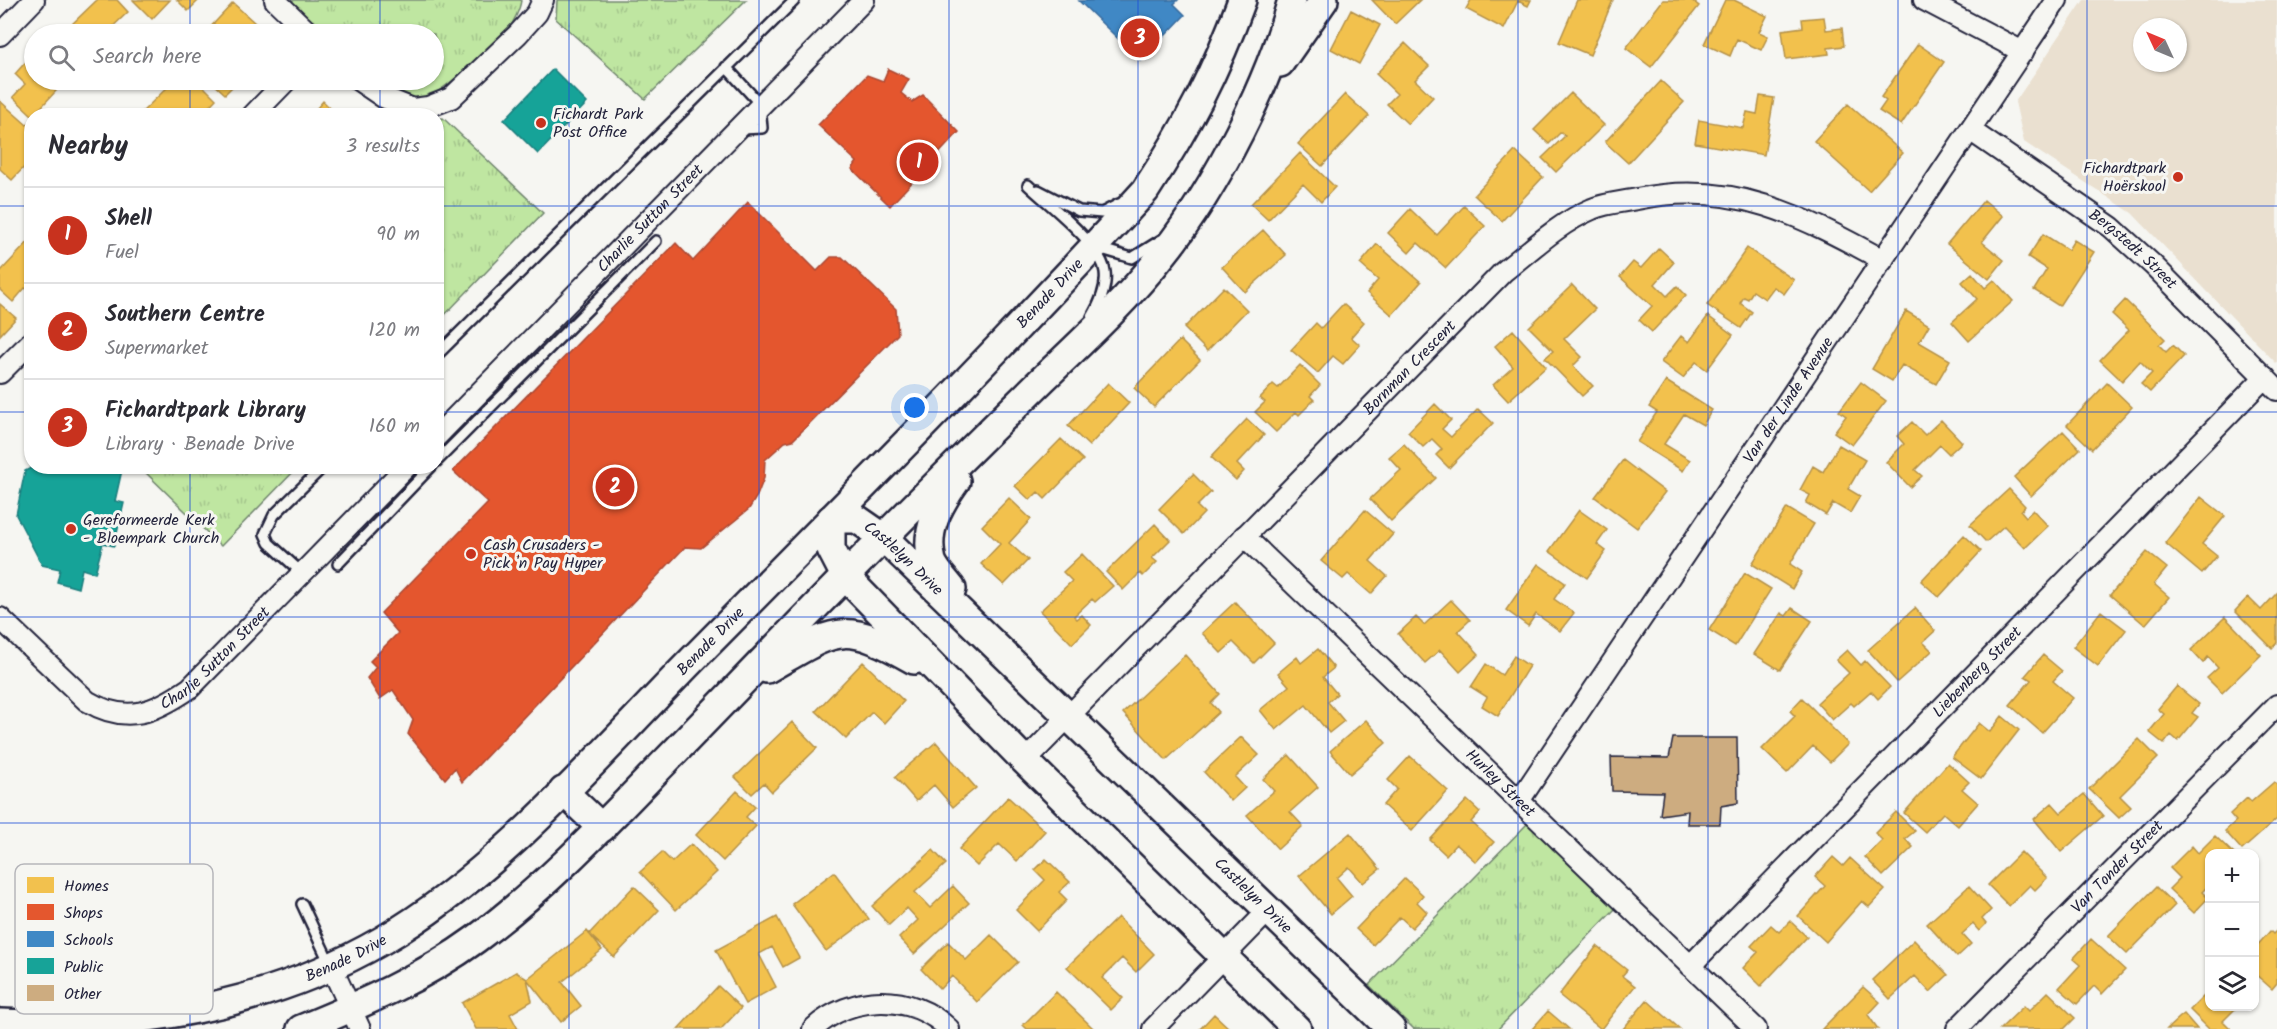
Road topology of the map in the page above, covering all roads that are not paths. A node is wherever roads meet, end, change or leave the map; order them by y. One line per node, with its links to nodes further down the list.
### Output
1 (34, 0): 12 (street)
2 (275, 0): 11 (street)
3 (543, 0): 21 (street)
4 (864, 0): 18 (street, Charlie Sutton Street)
5 (1242, 0): 24 (street, Benade Drive)
6 (1292, 0): 15 (street)
7 (1324, 0): 15 (street)
8 (1924, 0): 13 (street)
9 (2058, 0): 13 (street, Van der Linde Avenue)
10 (794, 1): 14 (lane)
11 (300, 24)
12 (0, 35)
13 (2023, 52): 22 (street, Van der Linde Avenue)
14 (726, 67): 18 (lane); 28 (lane)
15 (1260, 87): 23 (street)
16 (277, 90): 19 (street)
17 (372, 90): 20 (street)
18 (760, 104): 33 (street, Charlie Sutton Street)
19 (260, 108)
20 (410, 108)
21 (420, 108)
22 (1970, 130): 27 (street, Van der Linde Avenue); 31 (street, Bergstedt Street)
23 (1216, 174): 26 (lane); 32 (street)
24 (1145, 191): 26 (street, Benade Drive); 26 (lane)
25 (656, 240): 35 (lane)
26 (1094, 247): 32 (lane); 39 (street, Benade Drive)
27 (1883, 260): 40 (street, Bornman Crescent); 54 (street, Van der Linde Avenue)
28 (444, 348)
29 (24, 349): 30 (street)
30 (0, 374)
31 (2271, 383): 60 (street, Liebenberg Street)
32 (1034, 388): 34 (street)
33 (444, 429)
34 (991, 431): 41 (street); 47 (street)
35 (444, 454)
36 (316, 474): 44 (lane)
37 (399, 474): 42 (street, Charlie Sutton Street)
38 (424, 474): 43 (lane)
39 (831, 519): 41 (street, Castlelyn Drive); 45 (street); 53 (street, Benade Drive)
40 (1244, 536): 51 (street, Bornman Crescent); 54 (street, Hurley Street)
41 (883, 537): 45 (street); 47 (street, Castlelyn Drive)
42 (330, 544): 43 (lane); 44 (street, Charlie Sutton Street)
43 (338, 564): 44 (lane)
44 (307, 566): 46 (street, Charlie Sutton Street)
45 (845, 576): 48 (street); 49 (street)
46 (0, 618)
47 (988, 638): 51 (street, Castlelyn Drive)
48 (937, 673): 49 (street); 52 (street)
49 (742, 683): 55 (street)
50 (2277, 705): 72 (street, Van Tonder Street)
51 (1069, 716): 52 (street, Bornman Crescent); 57 (street, Castlelyn Drive)
52 (1025, 761): 58 (street)
53 (563, 791): 55 (street); 59 (street, Benade Drive)
54 (1519, 801): 60 (street, Hurley Street)
55 (602, 828): 63 (street)
56 (302, 904): 59 (lane)
57 (1269, 910): 58 (street); 70 (street, Castlelyn Drive)
58 (1224, 958): 68 (street); 69 (street)
59 (331, 966): 61 (street, Benade Drive); 63 (street)
60 (1690, 966): 71 (street, Hurley Street)
61 (213, 1006)
62 (180, 1014): 64 (street, Benade Drive)
63 (356, 1019): 65 (street)
64 (0, 1023)
65 (301, 1029)
66 (813, 1029): 67 (street)
67 (949, 1029)
68 (1153, 1029)
69 (1297, 1029)
70 (1391, 1029)
71 (1756, 1029)
72 (1957, 1029)

